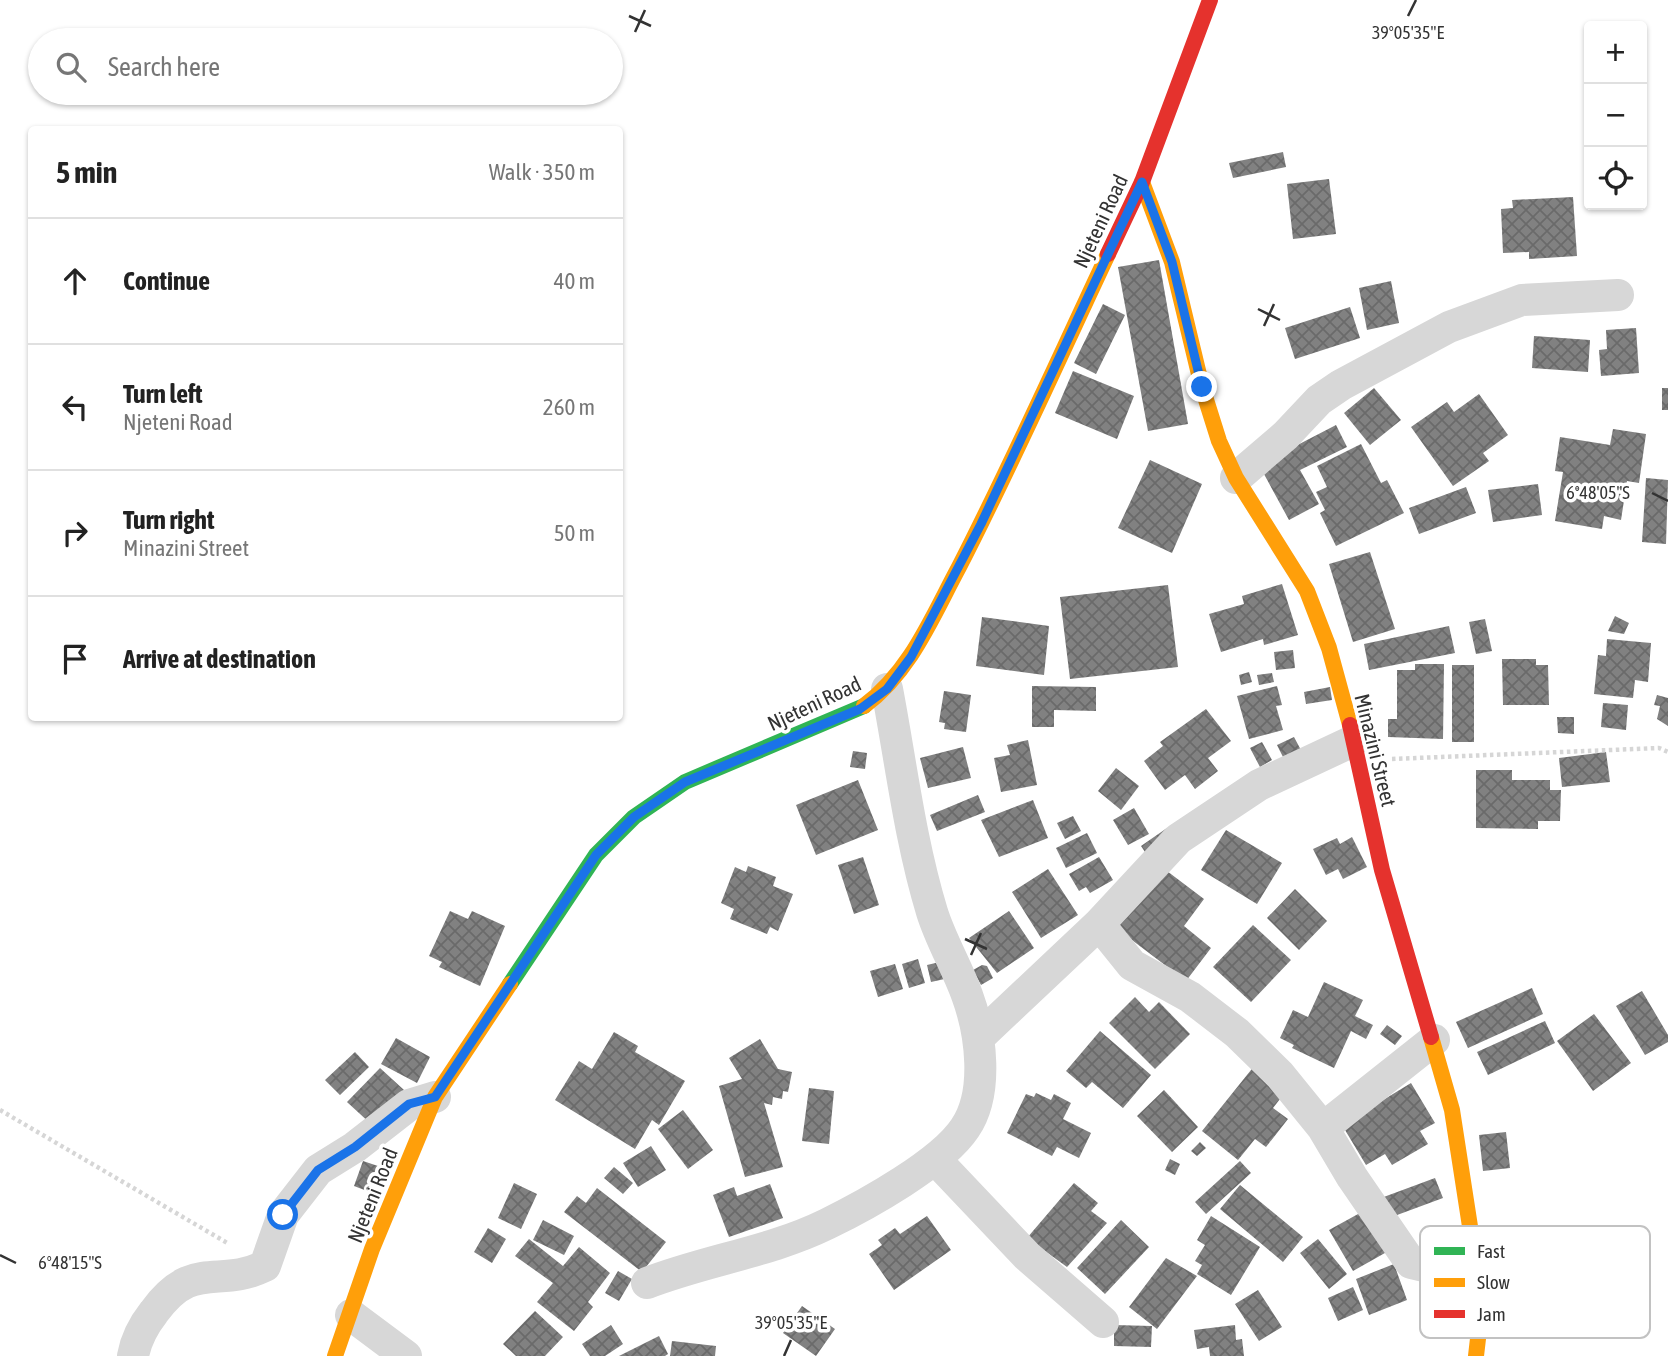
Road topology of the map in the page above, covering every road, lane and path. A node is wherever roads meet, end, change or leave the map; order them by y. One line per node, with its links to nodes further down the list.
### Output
1 (1209, 0): 2 (street, Njeteni Road)
2 (1142, 182): 4 (street, Minazini Street); 5 (street, Njeteni Road)
3 (1618, 295): 4 (street)
4 (1236, 478): 6 (street, Minazini Street)
5 (887, 689): 9 (street); 11 (street, Njeteni Road)
6 (1357, 750): 7 (path); 8 (street); 10 (street, Minazini Street)
7 (1668, 752)
8 (1099, 924): 9 (street); 13 (street)
9 (978, 1038): 14 (street)
10 (1434, 1040): 13 (street); 15 (street, Minazini Street)
11 (435, 1097): 16 (street); 19 (street, Njeteni Road)
12 (0, 1110): 16 (path)
13 (1322, 1128): 17 (street)
14 (934, 1159): 18 (street); 20 (street)
15 (1469, 1226)
16 (265, 1266): 22 (street)
17 (1420, 1266)
18 (647, 1283)
19 (351, 1315): 23 (street, Njeteni Road); 24 (street)
20 (1103, 1322)
21 (1478, 1338): 25 (street, Minazini Street)
22 (133, 1356)
23 (335, 1356)
24 (406, 1356)
25 (1476, 1356)

